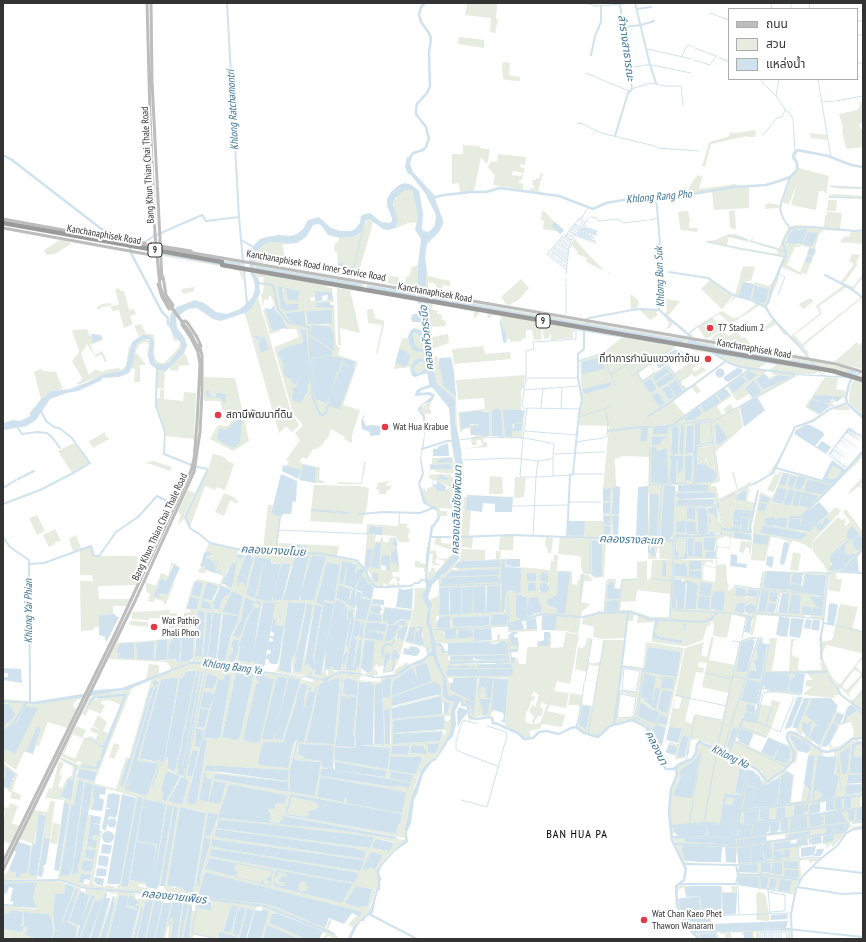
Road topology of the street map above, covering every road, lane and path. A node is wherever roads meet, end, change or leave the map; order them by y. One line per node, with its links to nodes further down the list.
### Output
1 (147, 3): 3 (main road, Bang Khun Thian Chai Thale Road)
2 (151, 3): 3 (main road, Bang Khun Thian Chai Thale Road)
3 (151, 89): 4 (main road, Bang Khun Thian Chai Thale Road)
4 (156, 194): 9 (main road, Bang Khun Thian Chai Thale Road); 9 (main road, Bang Khun Thian Chai Thale Road)
5 (3, 219): 7 (main road, Kanchanaphisek Road Inner Service Road)
6 (3, 226): 10 (main road); 15 (highway, Kanchanaphisek Road / 9, bridge)
7 (115, 239): 8 (main road); 8 (main road); 11 (main road, Kanchanaphisek Road Inner Service Road, bridge)
8 (141, 244): 9 (main road)
9 (158, 247): 10 (main road, Bang Khun Thian Chai Thale Road); 11 (main road); 12 (main road, Bang Khun Thian Chai Thale Road)
10 (157, 256): 12 (main road, Bang Khun Thian Chai Thale Road)
11 (232, 260): 14 (main road, Kanchanaphisek Road Inner Service Road)
12 (159, 265): 12 (main road); 13 (main road, Bang Khun Thian Chai Thale Road, bridge)
13 (200, 355): 13 (main road); 16 (main road, Bang Khun Thian Chai Thale Road)
14 (863, 372)
15 (863, 379)
16 (193, 469): 17 (main road, Bang Khun Thian Chai Thale Road); 18 (main road, Bang Khun Thian Chai Thale Road)
17 (181, 502): 18 (main road); 19 (main road, Bang Khun Thian Chai Thale Road)
18 (176, 505): 19 (main road, Bang Khun Thian Chai Thale Road)
19 (173, 516): 20 (main road, Bang Khun Thian Chai Thale Road)
20 (118, 632): 21 (main road, Bang Khun Thian Chai Thale Road); 22 (main road, Bang Khun Thian Chai Thale Road)
21 (107, 659): 22 (main road); 23 (main road, Bang Khun Thian Chai Thale Road)
22 (102, 662): 23 (main road); 24 (main road, Bang Khun Thian Chai Thale Road)
23 (102, 668): 24 (main road, Bang Khun Thian Chai Thale Road)
24 (86, 698): 25 (main road, Bang Khun Thian Chai Thale Road); 26 (main road, Bang Khun Thian Chai Thale Road)
25 (55, 764): 26 (main road); 28 (main road, Bang Khun Thian Chai Thale Road)
26 (41, 787): 27 (main road, Bang Khun Thian Chai Thale Road)
27 (38, 791): 28 (main road); 29 (main road, Bang Khun Thian Chai Thale Road)
28 (31, 813): 30 (main road, Bang Khun Thian Chai Thale Road)
29 (3, 862)
30 (3, 870)

